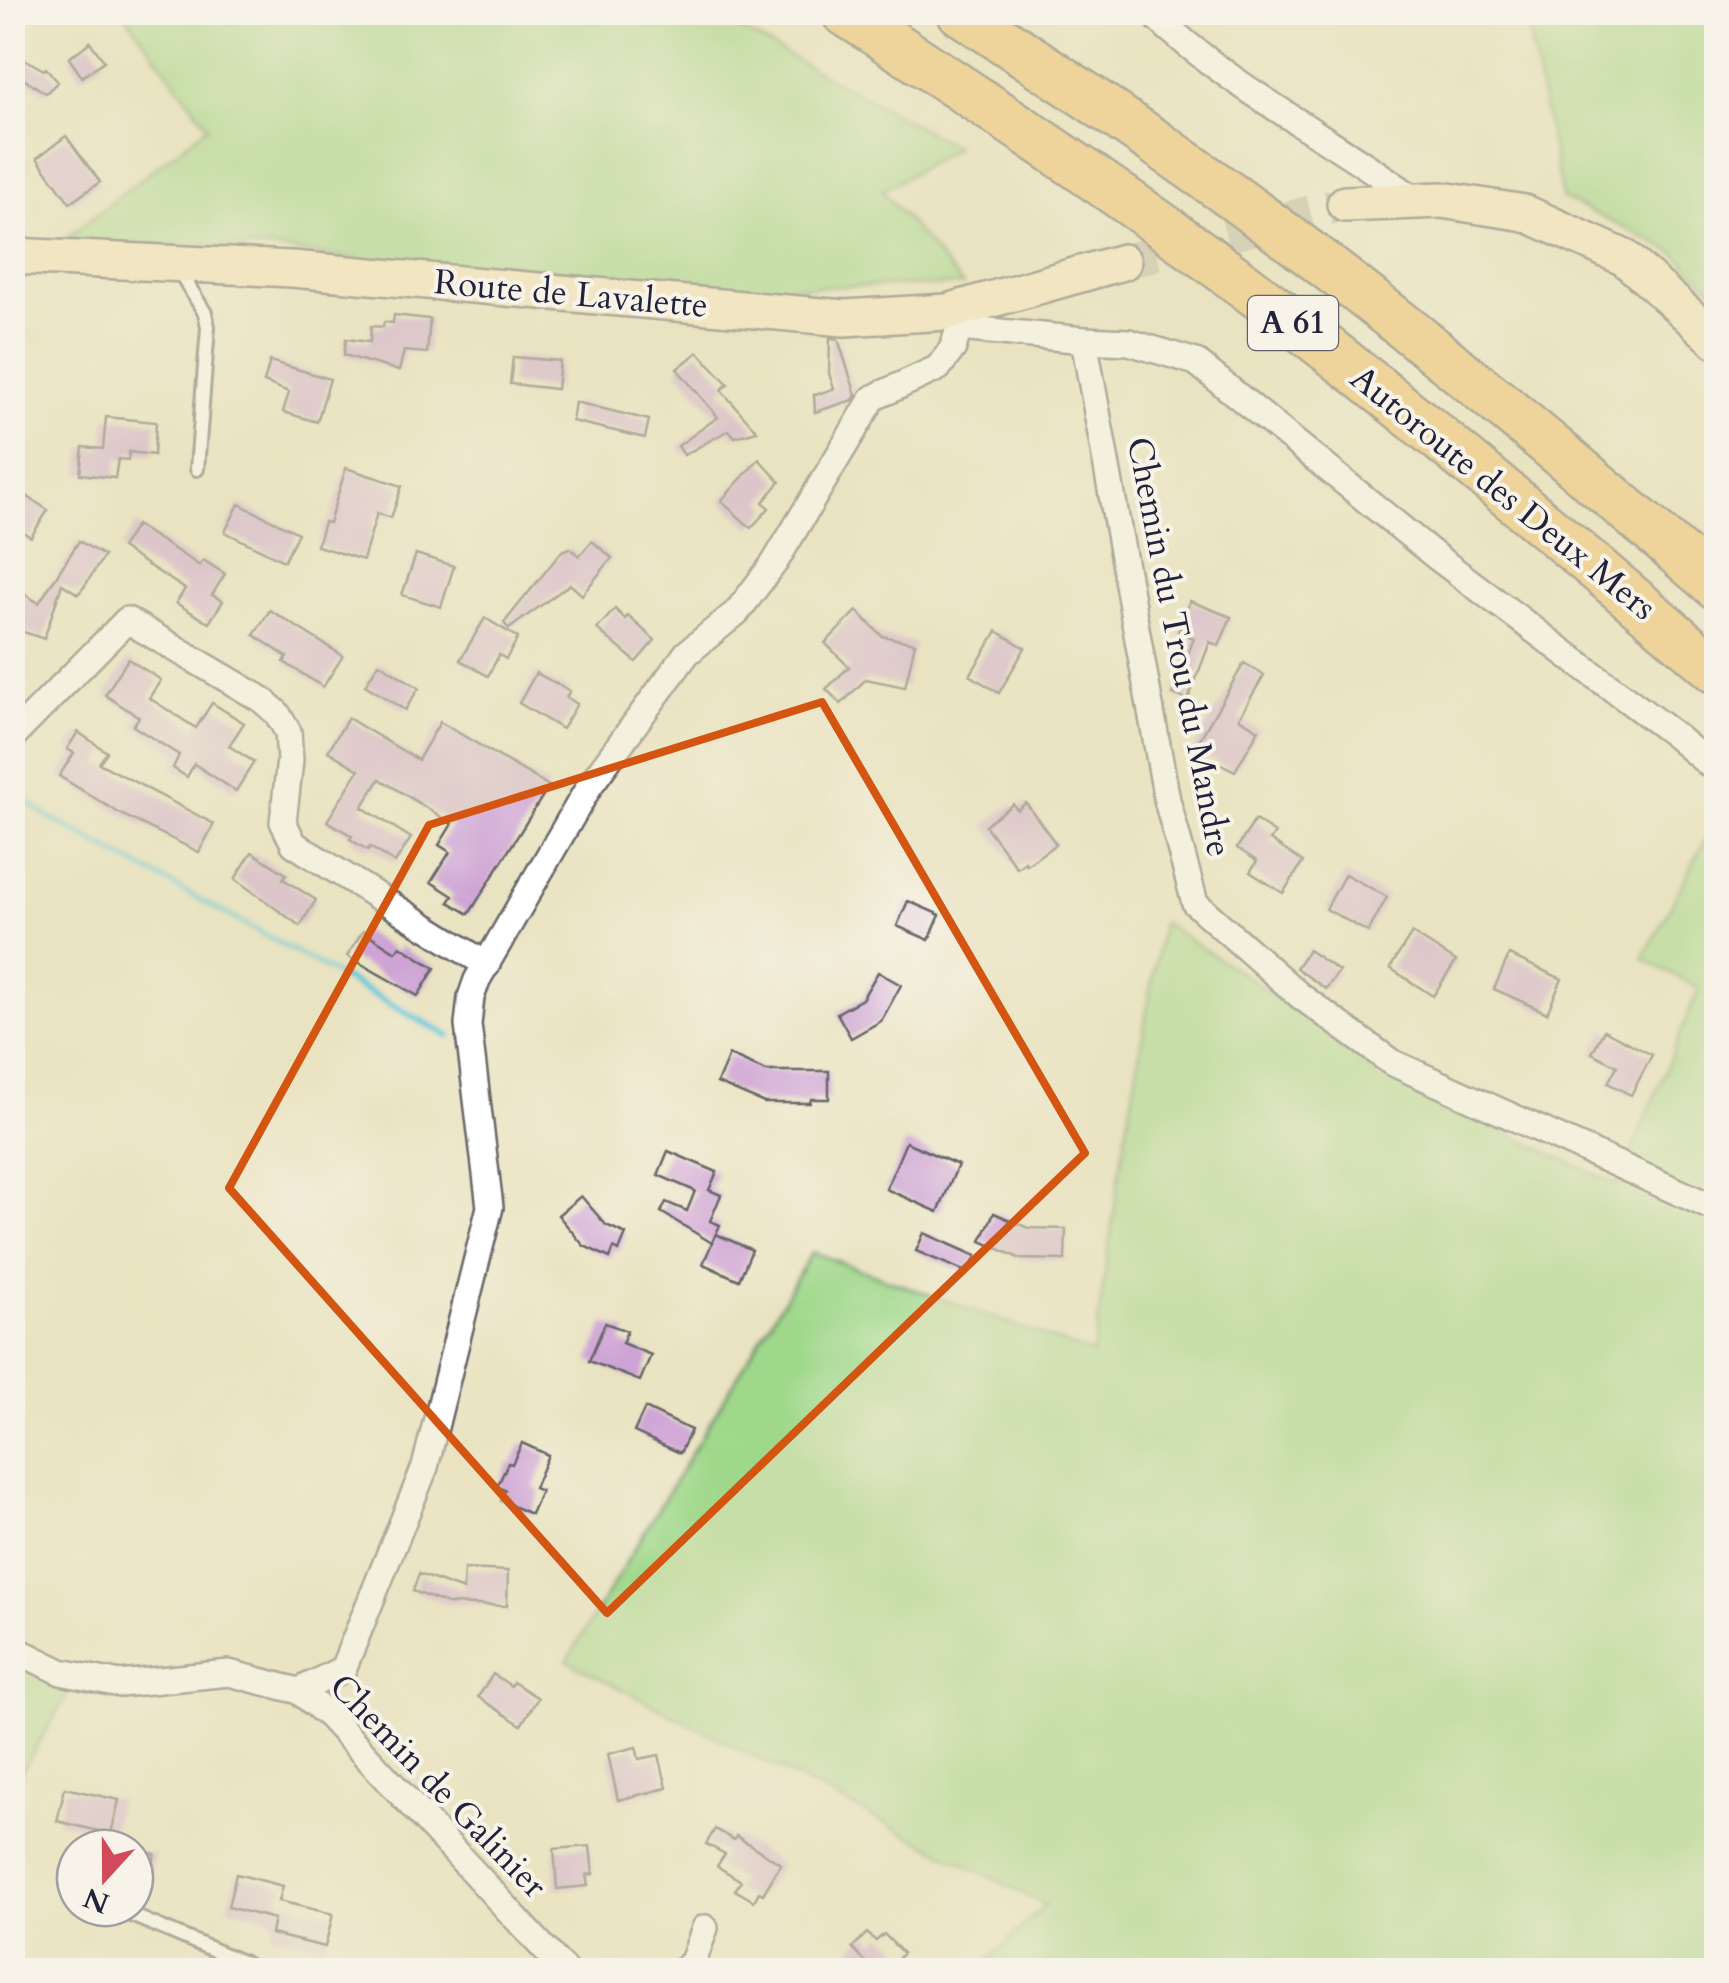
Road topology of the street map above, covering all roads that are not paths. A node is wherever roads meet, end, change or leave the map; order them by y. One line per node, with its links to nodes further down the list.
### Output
1 (844, 12): 14 (highway, Autoroute des Deux Mers / A 61)
2 (960, 12): 13 (highway, Autoroute des Deux Mers / A 61)
3 (1151, 12): 4 (street)
4 (1414, 199): 5 (main road); 11 (main road)
5 (1345, 204)
6 (12, 256): 7 (main road, Route de Lavalette)
7 (175, 262): 9 (main road, Route de Lavalette); 12 (lane)
8 (1123, 262): 9 (main road, Route de Lavalette)
9 (953, 320): 10 (street); 17 (street)
10 (1084, 340): 16 (street); 18 (street, Chemin du Trou du Mandre)
11 (1716, 340)
12 (197, 469)
13 (1716, 586)
14 (1716, 670)
15 (12, 737): 17 (street)
16 (1716, 770)
17 (486, 964): 20 (street)
18 (1716, 1209)
19 (12, 1648): 20 (street, Chemin de Galinier)
20 (298, 1692): 24 (street, Chemin de Galinier)
21 (155, 1925): 23 (lane)
22 (705, 1928): 25 (street)
23 (254, 1970)
24 (564, 1970)
25 (684, 1970)

